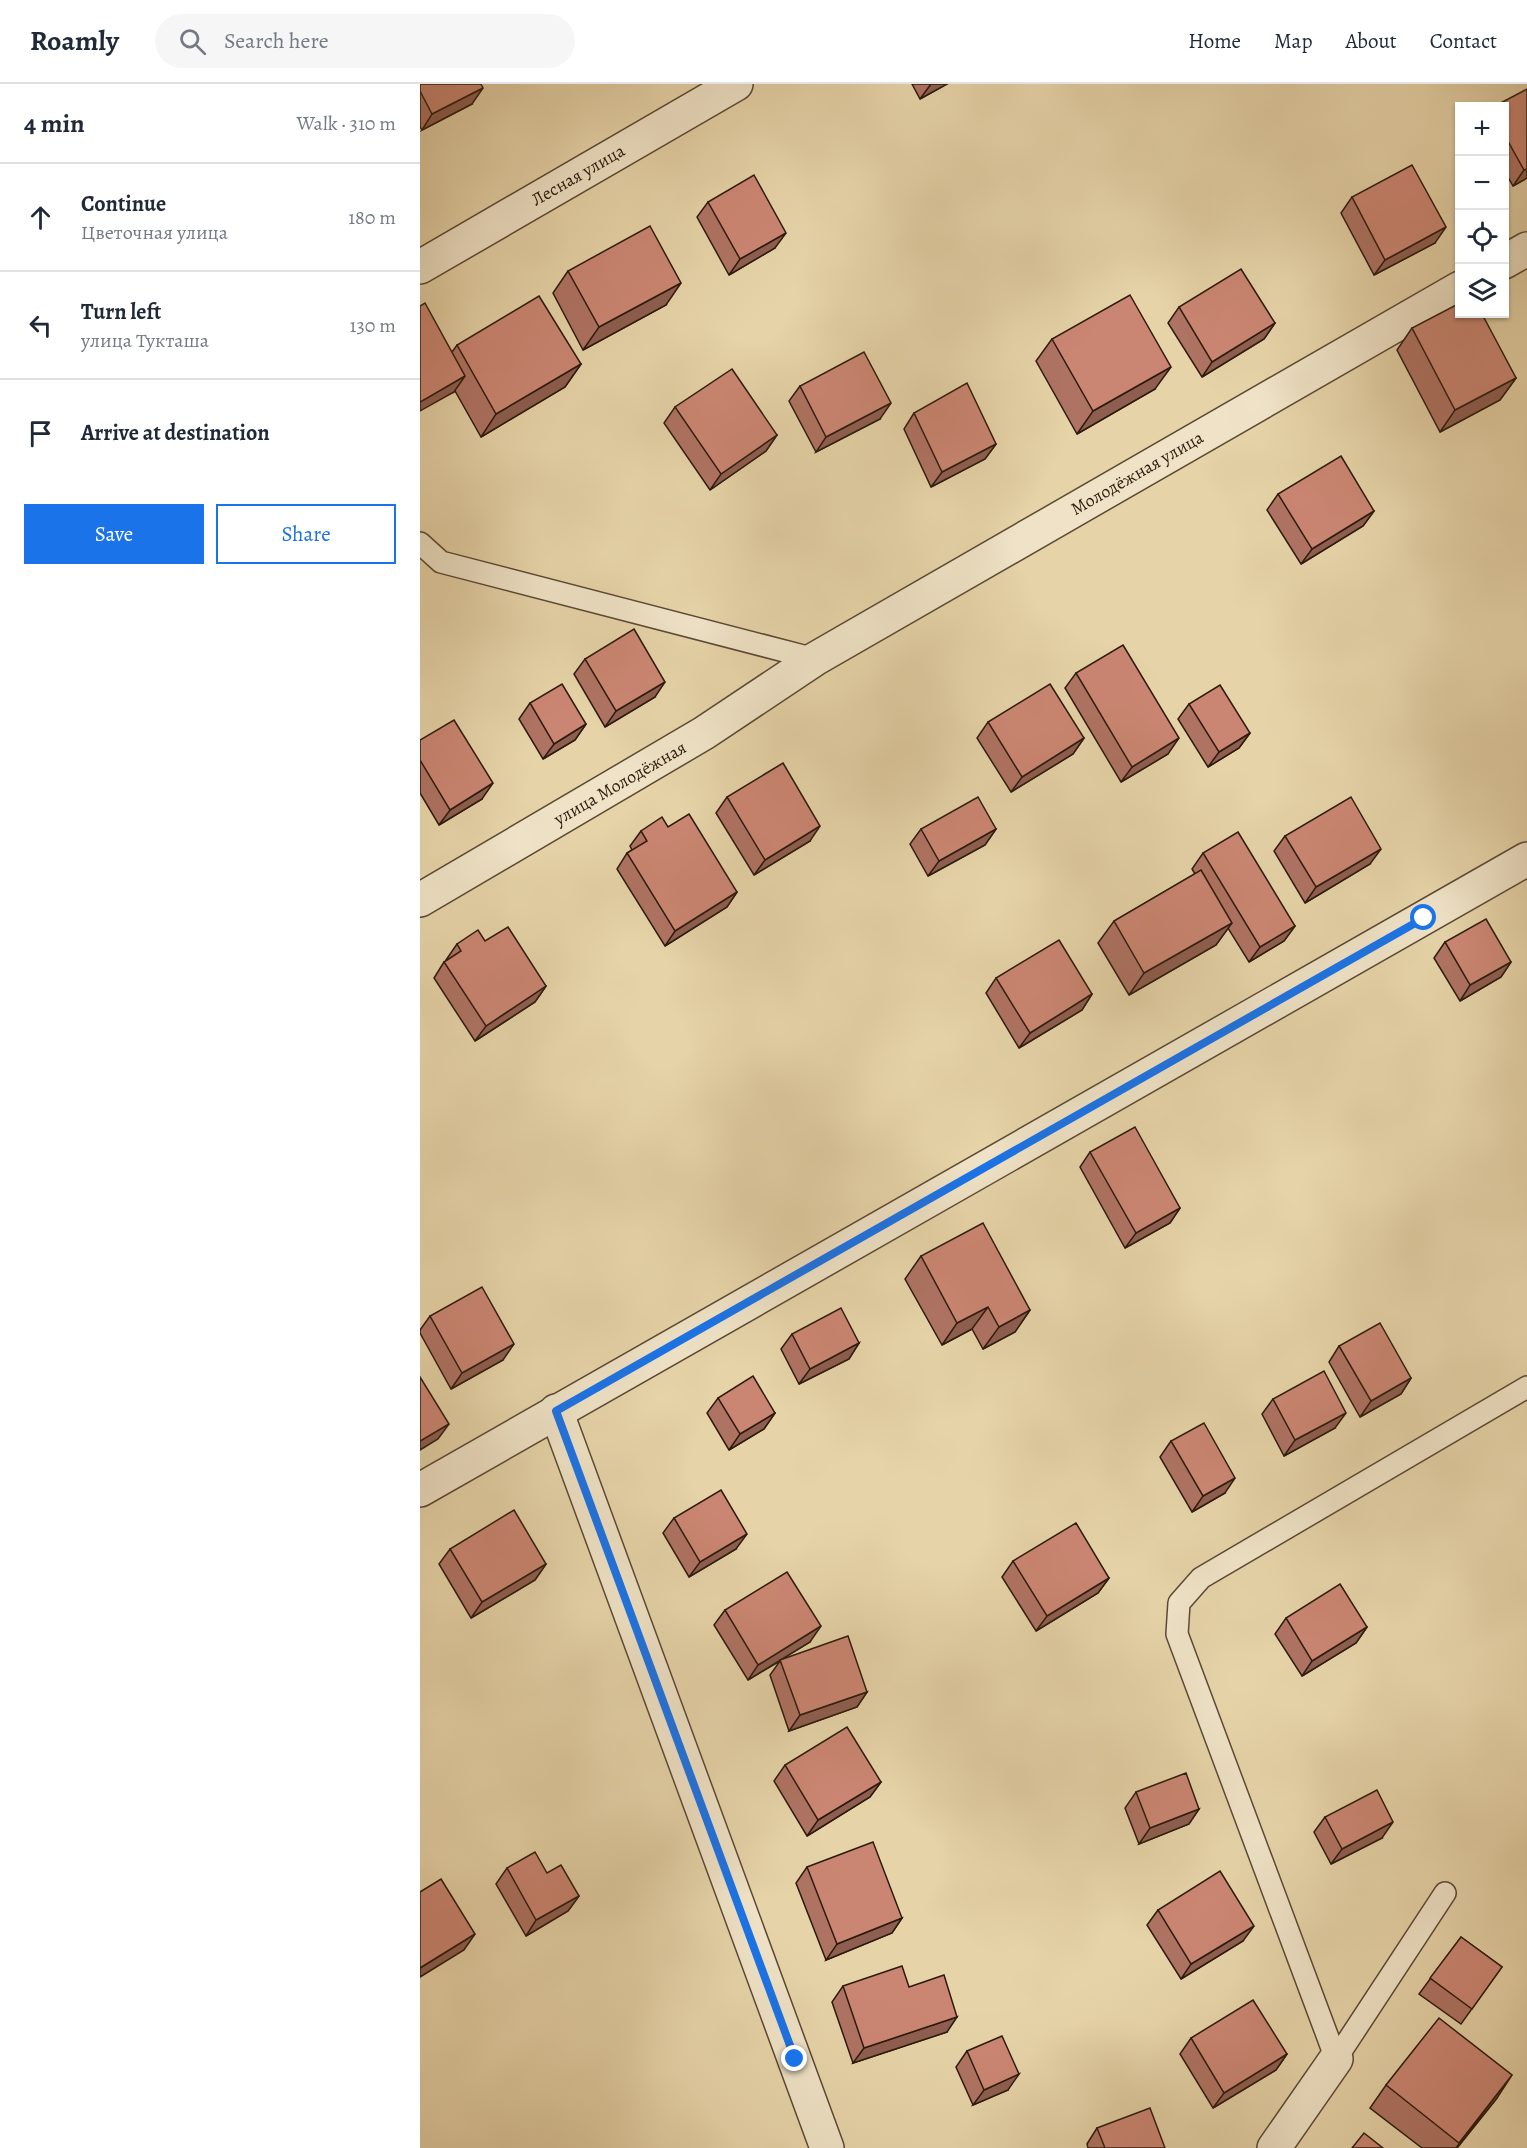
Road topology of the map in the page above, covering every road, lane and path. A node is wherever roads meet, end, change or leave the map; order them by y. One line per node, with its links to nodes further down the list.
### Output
1 (736, 84): 4 (street, Лесная улица)
2 (1527, 249): 3 (street)
3 (1509, 259)
4 (420, 267)
5 (1455, 291): 7 (street, Молодёжная улица)
6 (420, 543): 7 (lane)
7 (815, 658): 9 (street, улица Молодёжная)
8 (1527, 859): 11 (street)
9 (420, 900)
10 (1527, 1387): 14 (lane)
11 (556, 1411): 12 (street); 15 (street)
12 (420, 1490)
13 (1445, 1893): 14 (lane)
14 (1336, 2059): 16 (street)
15 (827, 2148)
16 (1274, 2148)

